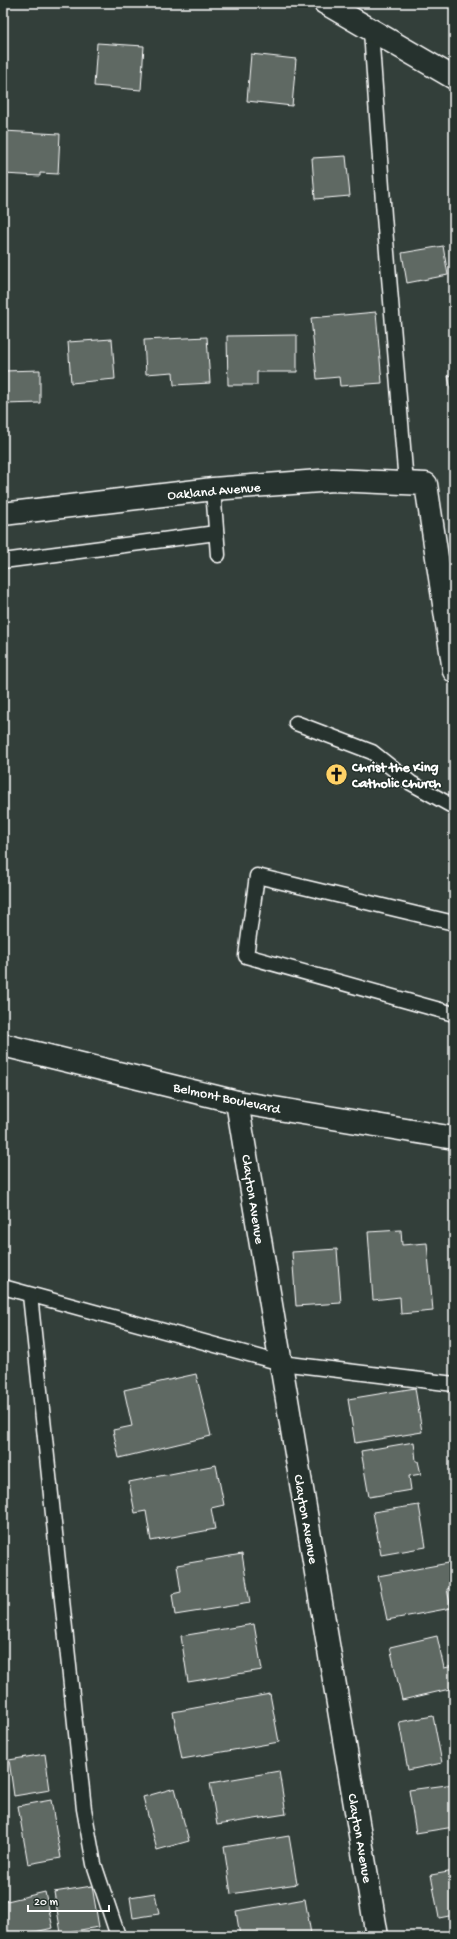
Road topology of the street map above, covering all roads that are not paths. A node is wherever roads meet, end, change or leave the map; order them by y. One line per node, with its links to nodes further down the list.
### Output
1 (325, 3): 2 (street)
2 (372, 31): 3 (street); 4 (lane)
3 (454, 78)
4 (416, 483): 5 (street, Oakland Avenue); 10 (street)
5 (213, 489): 6 (street, Oakland Avenue); 7 (lane)
6 (3, 514)
7 (216, 533): 8 (lane); 9 (lane)
8 (218, 555)
9 (3, 561)
10 (450, 611): 11 (street)
11 (454, 671)
12 (296, 723): 13 (lane)
13 (454, 806)
14 (454, 923): 15 (lane)
15 (454, 1014)
16 (3, 1045): 17 (street, Belmont Boulevard)
17 (237, 1102): 18 (street, Belmont Boulevard); 21 (street, Clayton Avenue)
18 (454, 1138)
19 (3, 1288): 20 (lane)
20 (30, 1295): 21 (lane); 23 (lane)
21 (281, 1363): 22 (lane); 24 (street, Clayton Avenue)
22 (454, 1384)
23 (118, 1936)
24 (377, 1936)

